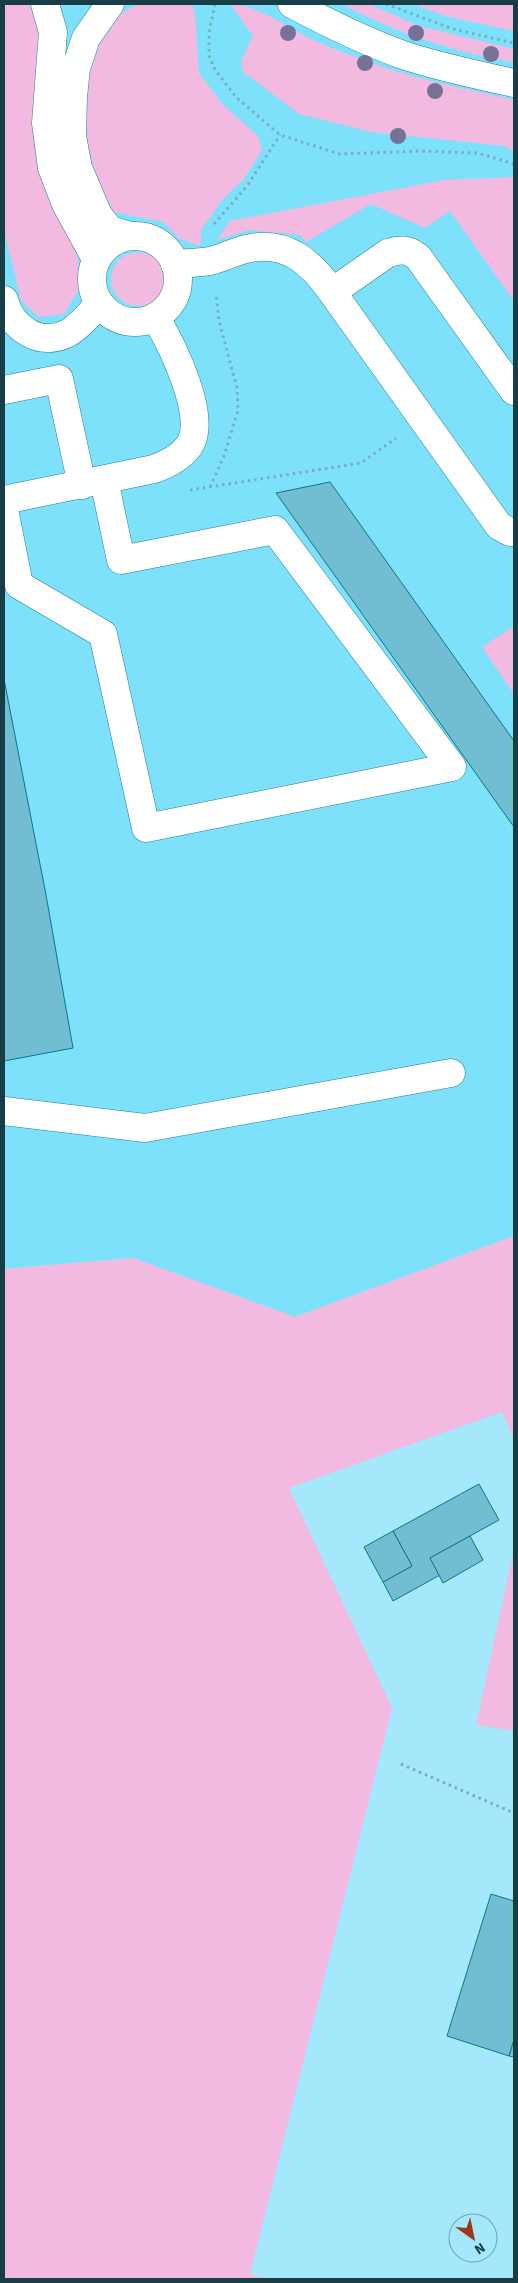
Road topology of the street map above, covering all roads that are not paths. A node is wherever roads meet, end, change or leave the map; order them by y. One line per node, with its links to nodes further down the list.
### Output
1 (44, 4): 6 (street)
2 (110, 4): 5 (street)
3 (292, 4): 4 (street)
4 (514, 83)
5 (130, 236): 6 (street); 7 (street)
6 (96, 259): 10 (street)
7 (176, 264): 8 (street); 11 (street)
8 (332, 292): 13 (street); 17 (street)
9 (4, 300): 10 (street)
10 (99, 304): 11 (street)
11 (156, 317): 14 (street)
12 (4, 390): 14 (street)
13 (514, 391)
14 (88, 476): 15 (street); 16 (street)
15 (4, 500)
16 (4, 509)
17 (514, 532)
18 (451, 1073): 19 (street)
19 (4, 1111)

